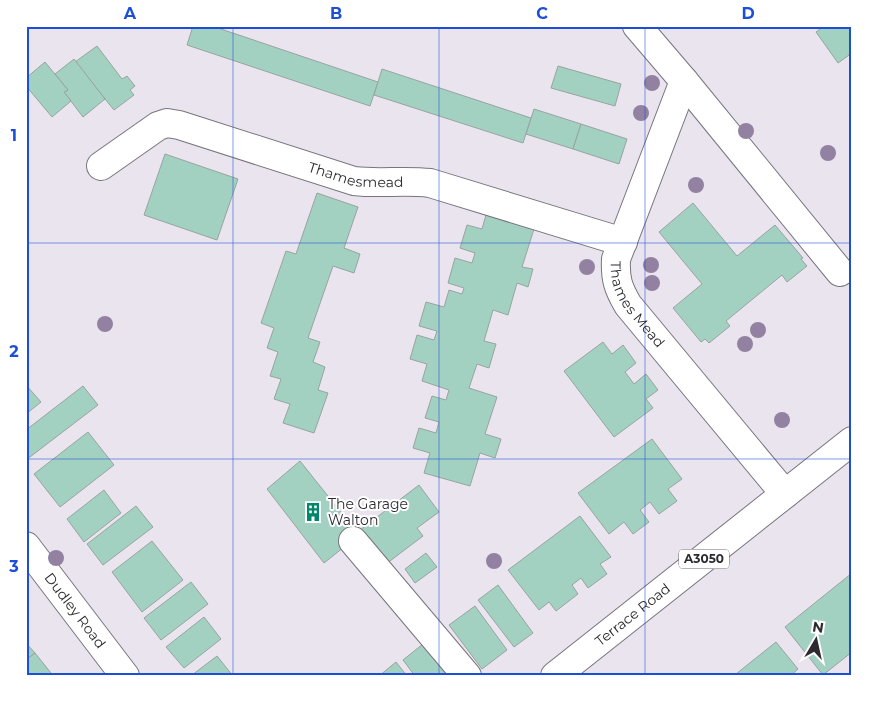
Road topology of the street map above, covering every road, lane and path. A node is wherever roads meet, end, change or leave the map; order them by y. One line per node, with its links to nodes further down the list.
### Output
1 (637, 26): 2 (street)
2 (684, 81): 4 (street, Thames Mead); 5 (street)
3 (102, 166): 4 (street, Thamesmead)
4 (622, 242): 7 (street, Thames Mead)
5 (840, 272)
6 (852, 441): 7 (street, Terrace Road / A3050)
7 (785, 494): 12 (street, Terrace Road / A3050)
8 (353, 541): 11 (street)
9 (26, 546): 10 (street, Dudley Road)
10 (125, 676)
11 (467, 676)
12 (555, 676)

